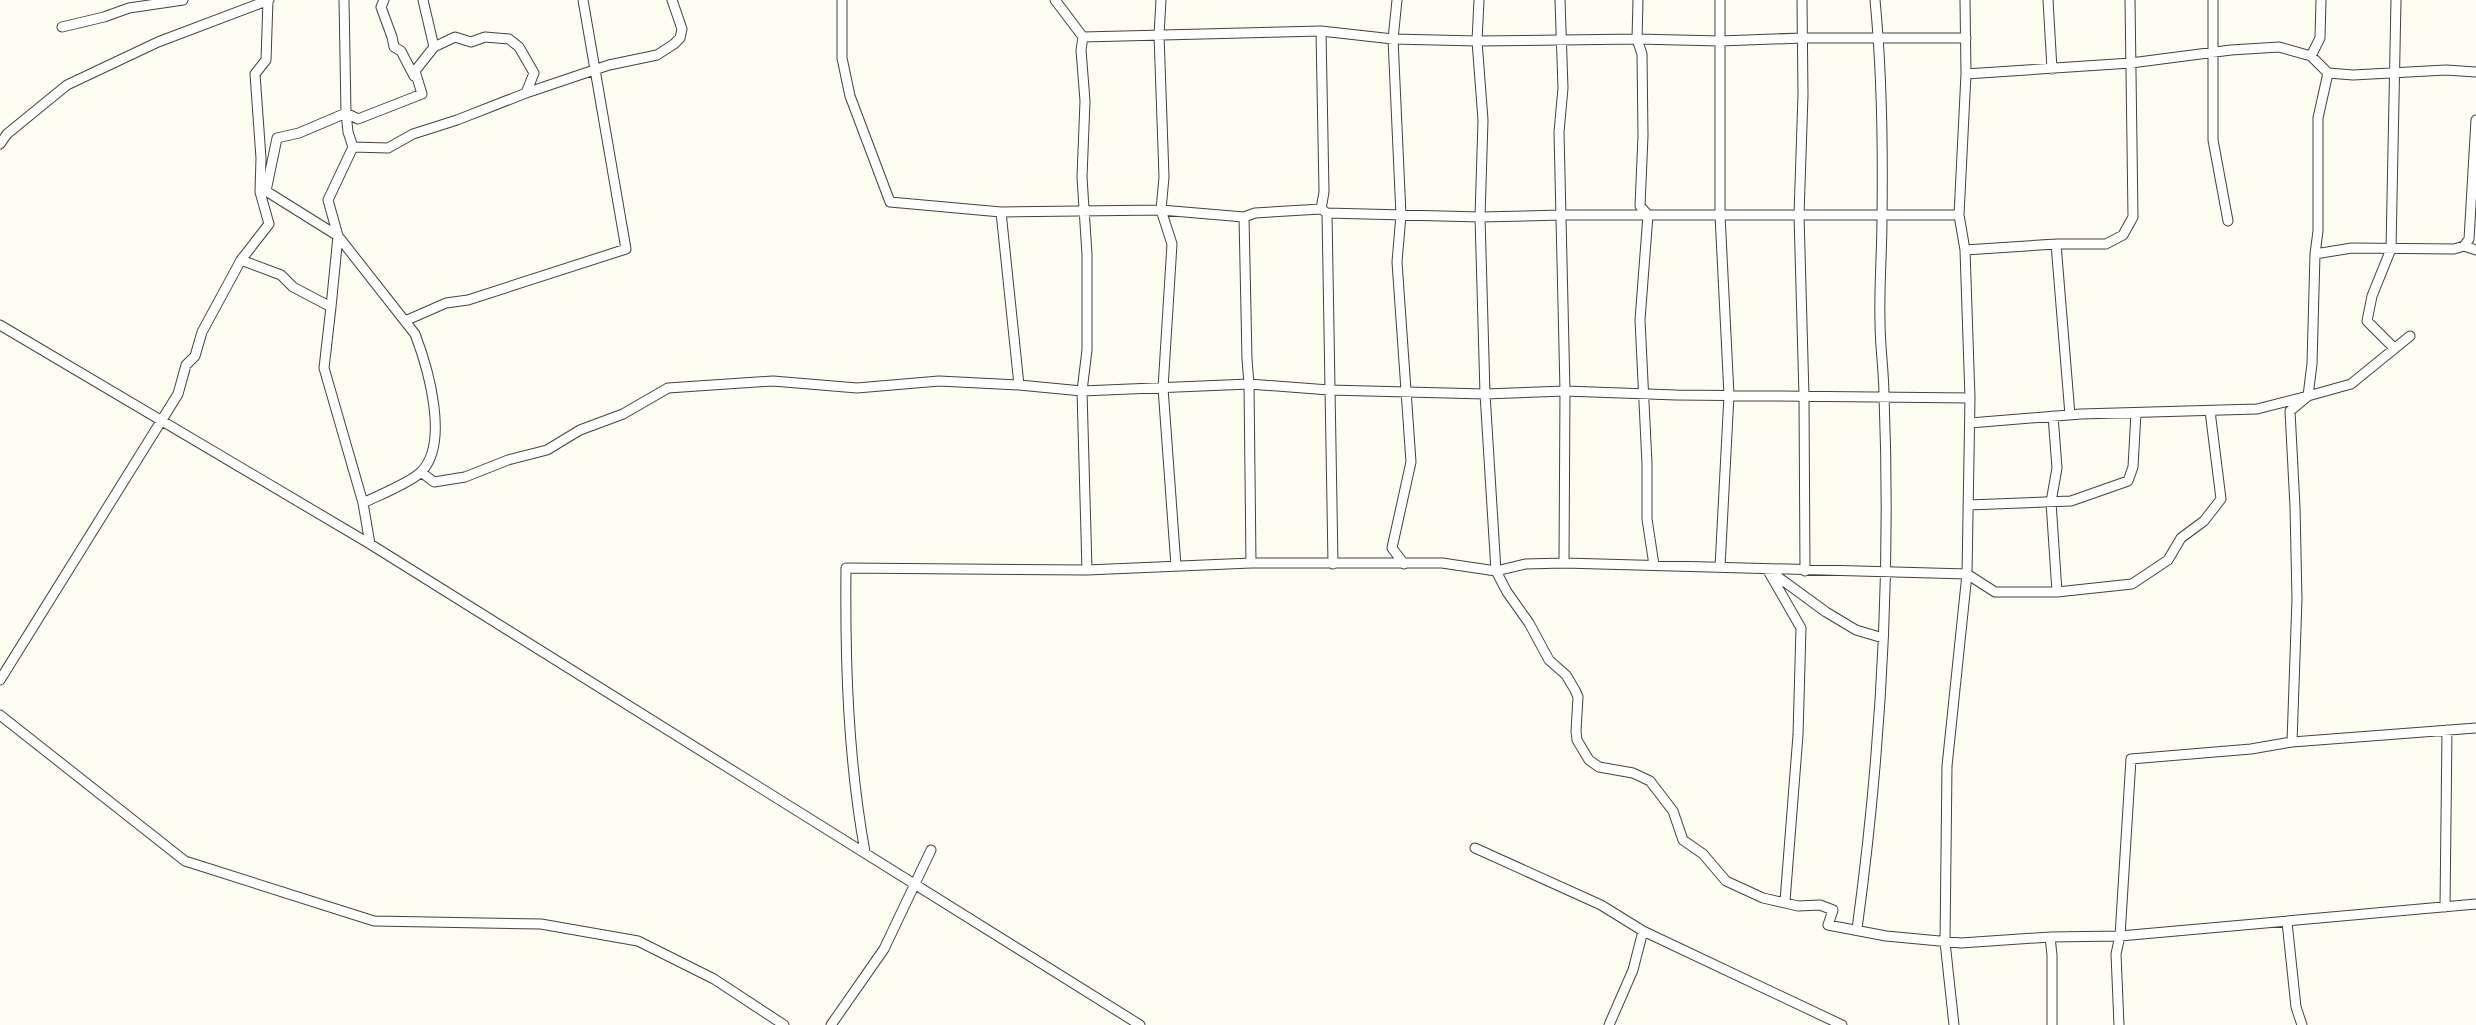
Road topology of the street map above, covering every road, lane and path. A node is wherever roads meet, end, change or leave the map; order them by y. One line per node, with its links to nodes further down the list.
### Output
1 (183, 0): 24 (street)
2 (269, 0): 50 (street); 52 (street)
3 (344, 0): 48 (street)
4 (384, 0): 46 (street)
5 (423, 0): 36 (street)
6 (583, 0): 41 (street)
7 (671, 0): 41 (street)
8 (842, 0): 57 (street)
9 (1055, 0): 27 (street)
10 (1160, 0): 26 (street)
11 (1397, 0): 31 (street)
12 (1479, 0): 34 (street)
13 (1560, 0): 33 (street)
14 (1638, 0): 32 (street)
15 (1720, 0): 35 (street)
16 (1802, 0): 28 (street)
17 (1875, 0): 29 (street)
18 (1965, 0): 30 (street)
19 (2048, 0): 40 (street)
20 (2130, 0): 39 (street)
21 (2213, 0): 37 (street)
22 (2321, 0): 38 (street)
23 (2396, 0): 42 (street)
24 (62, 27)
25 (1321, 31): 26 (street); 31 (street); 56 (street)
26 (1159, 35): 27 (street); 54 (street)
27 (1083, 37): 55 (street)
28 (1802, 38): 29 (street); 35 (street); 62 (street)
29 (1879, 38): 30 (street); 63 (street)
30 (1966, 38): 45 (street)
31 (1393, 39): 34 (street); 58 (street)
32 (1637, 39): 33 (street); 35 (street); 60 (street)
33 (1562, 40): 34 (street); 59 (street)
34 (1477, 41): 66 (street)
35 (1720, 41): 61 (street)
36 (434, 47): 46 (street); 47 (street)
37 (2213, 52): 38 (street); 39 (street); 67 (street)
38 (2311, 57): 44 (street)
39 (2131, 64): 40 (street); 69 (street)
40 (2052, 69): 45 (street)
41 (594, 70): 47 (street); 77 (street)
42 (2395, 72): 43 (street); 44 (street); 71 (street)
43 (2476, 72)
44 (2328, 73): 74 (street)
45 (1966, 75): 64 (street)
46 (422, 93): 48 (street)
47 (526, 93): 51 (street)
48 (346, 113): 51 (street); 52 (street)
49 (2476, 120): 53 (street)
50 (0, 144)
51 (354, 146): 68 (street)
52 (263, 191): 68 (street); 75 (street)
53 (2474, 200): 70 (street)
54 (1161, 210): 55 (street); 65 (street); 83 (street)
55 (1085, 211): 57 (street); 85 (street)
56 (1324, 211): 58 (street); 65 (street); 84 (street)
57 (1001, 212): 82 (street)
58 (1401, 215): 66 (street); 87 (street)
59 (1562, 215): 60 (street); 66 (street); 86 (street)
60 (1648, 215): 61 (street); 89 (street)
61 (1720, 215): 62 (street); 90 (street)
62 (1799, 215): 63 (street); 91 (street)
63 (1882, 215): 64 (street); 93 (street)
64 (1959, 215): 72 (street)
65 (1244, 217): 81 (street)
66 (1480, 217): 88 (street)
67 (2228, 221)
68 (338, 236): 76 (street); 77 (street)
69 (2056, 244): 72 (street); 97 (street)
70 (2463, 246): 71 (street); 73 (street)
71 (2391, 248): 74 (street); 80 (street)
72 (1965, 250): 94 (street)
73 (2476, 250)
74 (2315, 254): 92 (street)
75 (241, 260): 76 (street); 99 (street)
76 (331, 307): 103 (street)
77 (405, 321): 101 (street)
78 (0, 325): 99 (street)
79 (2410, 336): 80 (street)
80 (2393, 348): 92 (street)
81 (1250, 384): 83 (street); 84 (street); 106 (street)
82 (1019, 385): 85 (street); 101 (street)
83 (1163, 387): 85 (street); 111 (street)
84 (1329, 390): 87 (street); 108 (street)
85 (1082, 391): 114 (street)
86 (1566, 391): 88 (street); 89 (street); 107 (street)
87 (1406, 392): 88 (street); 109 (street)
88 (1485, 394): 115 (street)
89 (1643, 394): 90 (street); 110 (street)
90 (1729, 396): 91 (street); 112 (street)
91 (1804, 396): 93 (street); 116 (street)
92 (2308, 396): 95 (street); 125 (street)
93 (1885, 397): 94 (street); 117 (street)
94 (1970, 398): 100 (street)
95 (2210, 411): 96 (street); 119 (street)
96 (2136, 413): 97 (street); 102 (street)
97 (2070, 415): 98 (street)
98 (2053, 416): 100 (street); 102 (street)
99 (161, 422): 105 (street); 121 (street)
100 (1970, 424): 104 (street)
101 (421, 472): 103 (street)
102 (2051, 502): 104 (street); 119 (street)
103 (362, 503): 105 (street)
104 (1968, 505): 118 (street)
105 (370, 544): 128 (street)
106 (1251, 563): 108 (street); 111 (street)
107 (1564, 563): 110 (street); 115 (street)
108 (1333, 564): 109 (street)
109 (1404, 564): 115 (street)
110 (1654, 565): 112 (street)
111 (1177, 566): 114 (street)
112 (1720, 567): 113 (street)
113 (1767, 569): 116 (street); 120 (street); 130 (street)
114 (1087, 570): 128 (street)
115 (1496, 570): 130 (street)
116 (1805, 571): 117 (street)
117 (1885, 572): 118 (street); 120 (street)
118 (1966, 574): 119 (street); 138 (street)
119 (2057, 592)
120 (1883, 638): 134 (street)
121 (0, 680)
122 (0, 715): 139 (street)
123 (2476, 728): 124 (street)
124 (2447, 730): 125 (street); 132 (street)
125 (2292, 742): 136 (street)
126 (1475, 848): 135 (street)
127 (931, 850): 129 (street)
128 (865, 852): 129 (street)
129 (915, 884): 140 (street); 141 (street)
130 (1785, 901): 134 (street)
131 (2476, 904): 132 (street)
132 (2445, 907): 133 (street)
133 (2287, 922): 136 (street); 147 (street)
134 (1857, 929): 138 (street)
135 (1643, 931): 142 (street); 143 (street)
136 (2120, 936): 137 (street); 146 (street)
137 (2050, 937): 138 (street); 145 (street)
138 (1945, 942): 144 (street)
139 (784, 1025)
140 (831, 1025)
141 (1140, 1025)
142 (1609, 1025)
143 (1842, 1025)
144 (1954, 1025)
145 (2052, 1025)
146 (2119, 1025)
147 (2302, 1025)

